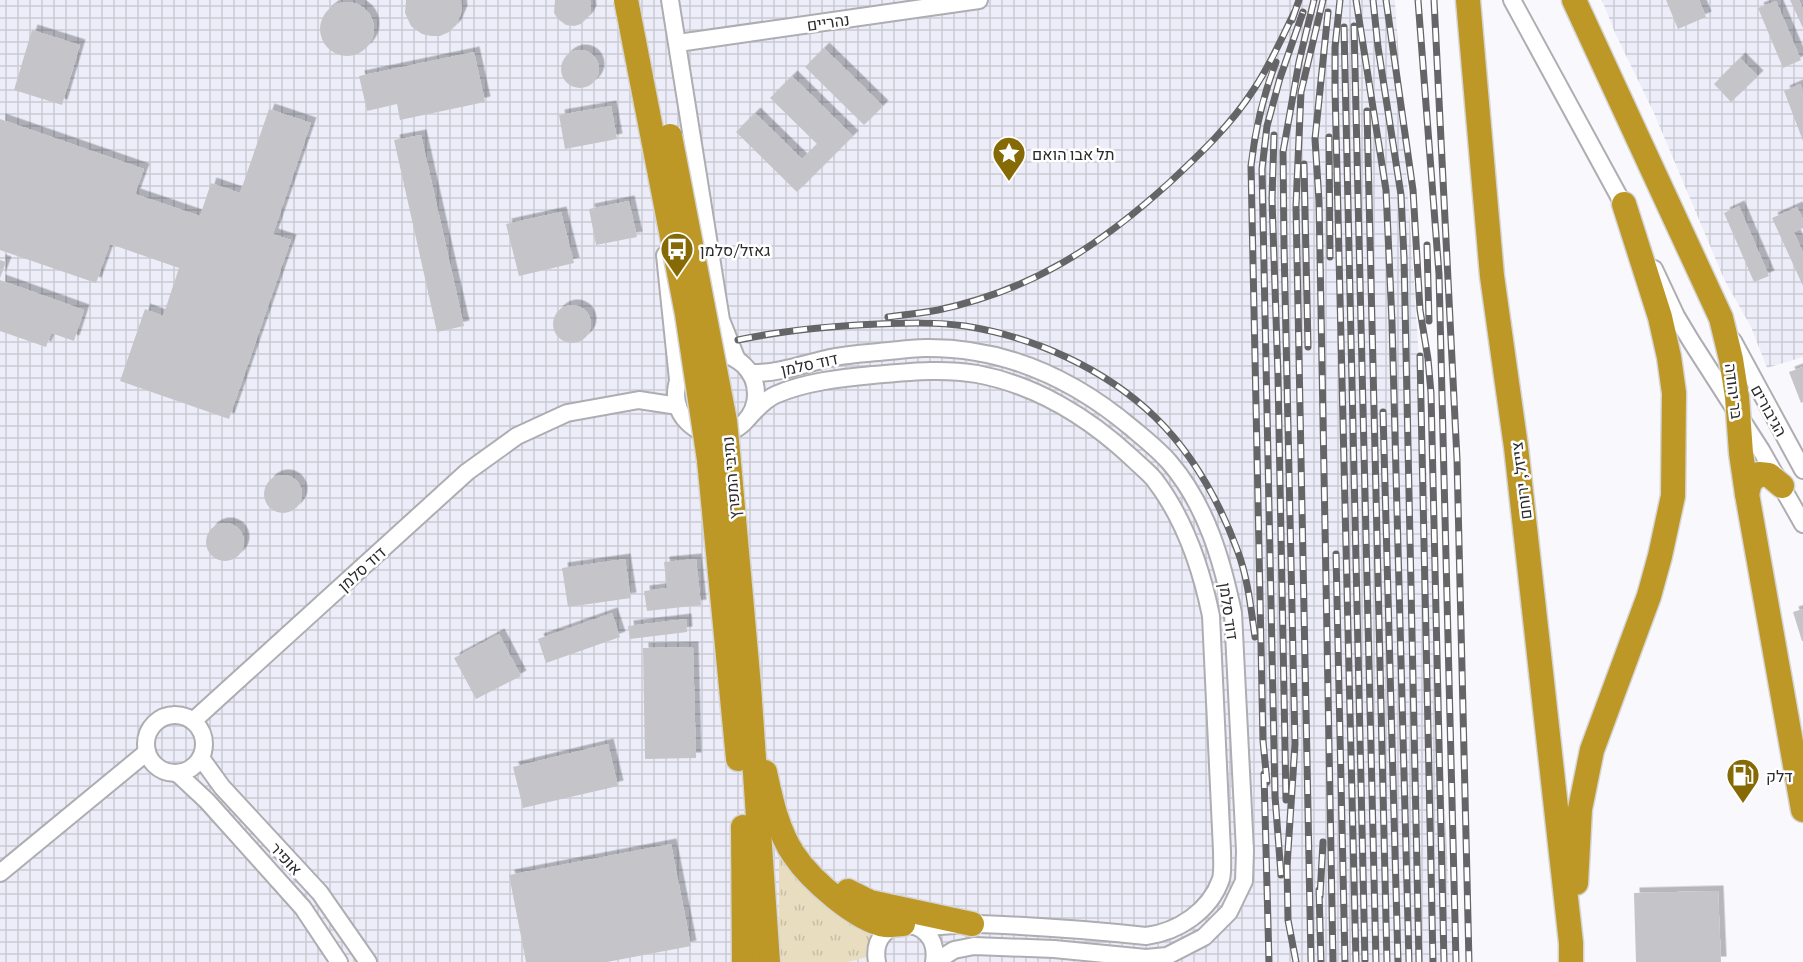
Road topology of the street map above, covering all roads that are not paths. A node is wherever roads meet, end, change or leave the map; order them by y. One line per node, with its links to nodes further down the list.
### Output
1 (625, 0): 9 (street); 19 (highway, נתיבי המפרץ, bridge)
2 (643, 0): 19 (highway, נתיבי המפרץ, bridge)
3 (670, 0): 8 (street)
4 (979, 0): 8 (street, נהריים)
5 (1468, 0): 34 (highway, צייזל, ירוחם)
6 (1574, 0): 11 (highway, בר יהודה)
7 (1513, 1): 10 (street, הגיבורים)
8 (678, 43): 12 (street)
9 (654, 151): 12 (street); 15 (street)
10 (1624, 204): 17 (street, הגיבורים); 34 (highway)
11 (1721, 318): 17 (highway, בר יהודה); 20 (street, הגיבורים)
12 (721, 320): 13 (street)
13 (737, 360): 14 (street); 15 (street)
14 (750, 373): 18 (street); 40 (street, דוד סלמן)
15 (678, 380): 16 (street)
16 (678, 406): 18 (street); 25 (street, דוד סלמן)
17 (1739, 415): 21 (street, הגיבורים); 22 (highway, בר יהודה)
18 (747, 418): 32 (street, דוד סלמן)
19 (719, 456): 24 (highway, נתיבי המפרץ); 37 (highway, נתיבי המפרץ)
20 (1803, 470)
21 (1782, 486): 22 (highway); 23 (street, הגיבורים)
22 (1747, 494): 29 (highway, בר יהודה)
23 (1803, 524)
24 (749, 686): 30 (highway); 38 (highway, נתיבי המפרץ)
25 (193, 721): 26 (street); 27 (street)
26 (147, 752): 28 (street); 31 (street)
27 (201, 758): 28 (street); 36 (street, אופיר)
28 (177, 773): 35 (street, אופיר)
29 (1803, 810)
30 (782, 831): 32 (highway); 33 (highway)
31 (0, 873)
32 (972, 924): 33 (street, דוד סלמן)
33 (909, 925): 39 (street); 40 (street)
34 (1571, 952)
35 (339, 962)
36 (368, 962)
37 (744, 962)
38 (768, 962)
39 (877, 962)
40 (934, 962)

